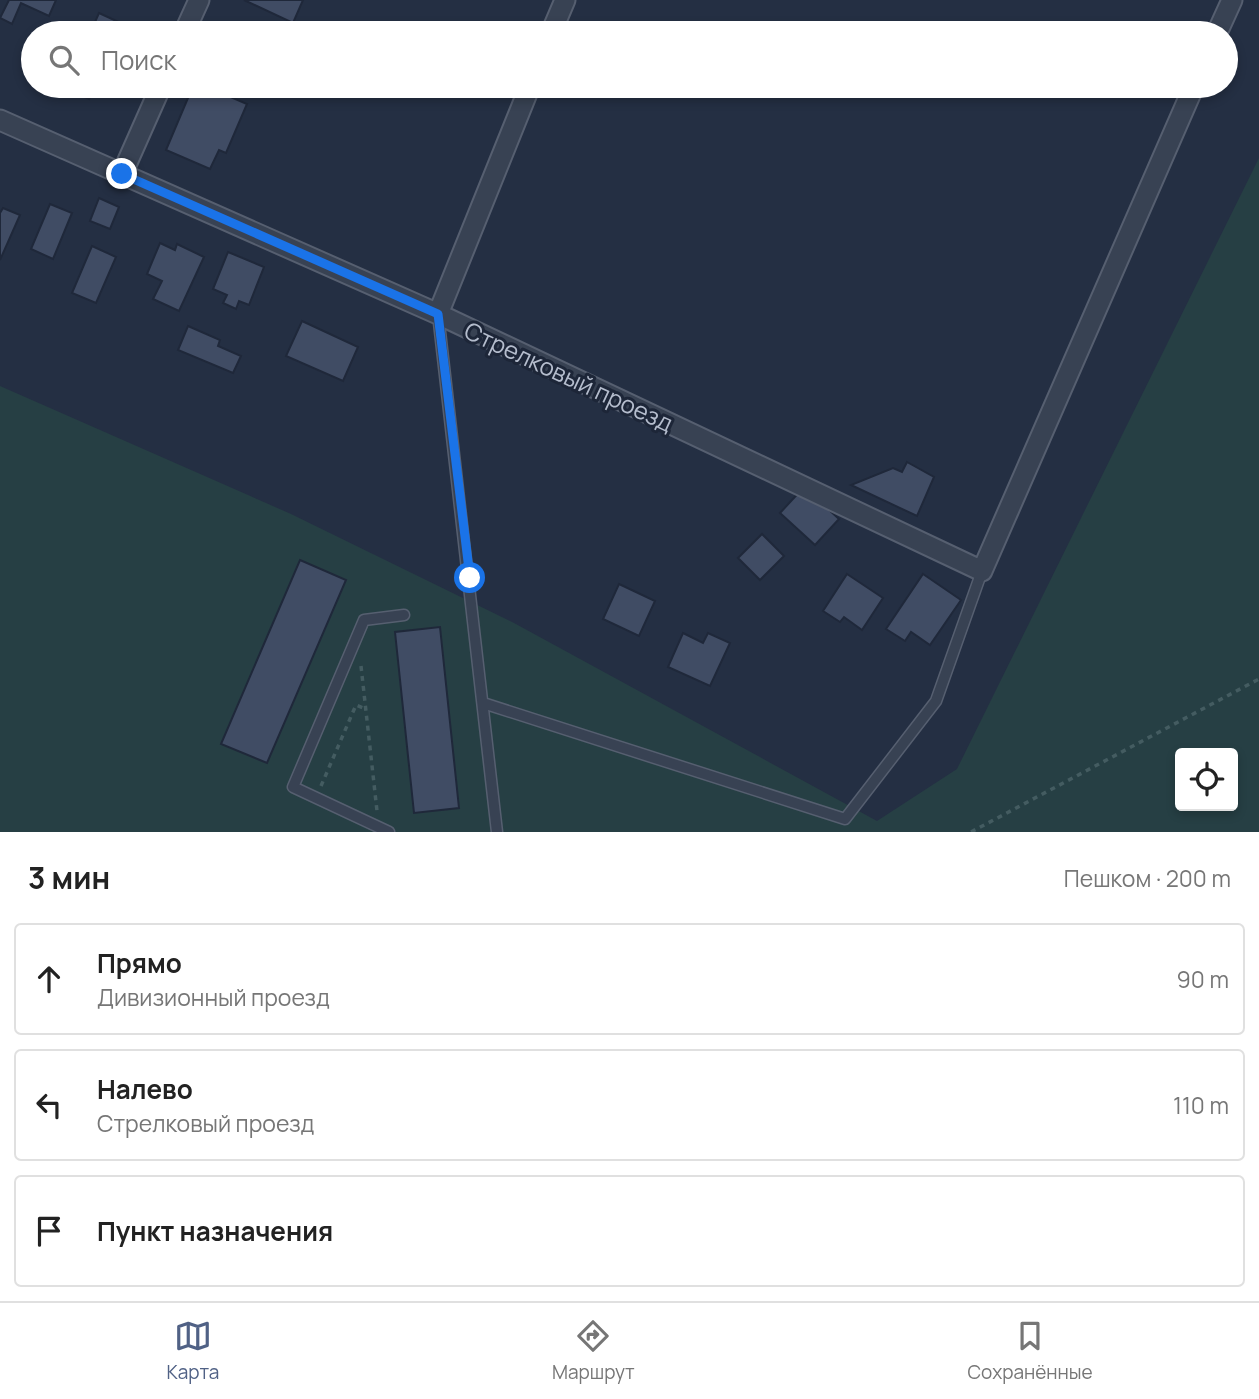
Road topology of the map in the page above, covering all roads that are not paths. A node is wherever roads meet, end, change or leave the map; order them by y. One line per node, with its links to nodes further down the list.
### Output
1 (199, 0): 4 (street)
2 (565, 0): 5 (street)
3 (1232, 0): 6 (street)
4 (189, 21)
5 (556, 21)
6 (1222, 21)
7 (156, 98): 11 (street)
8 (525, 98): 12 (street)
9 (1189, 98): 13 (street)
10 (0, 120): 11 (street, Стрелковый проезд)
11 (122, 174): 12 (street, Стрелковый проезд)
12 (438, 314): 13 (street, Стрелковый проезд); 15 (lane)
13 (982, 571): 15 (lane)
14 (404, 615): 16 (lane)
15 (483, 703): 17 (lane)
16 (389, 832)
17 (498, 832)

